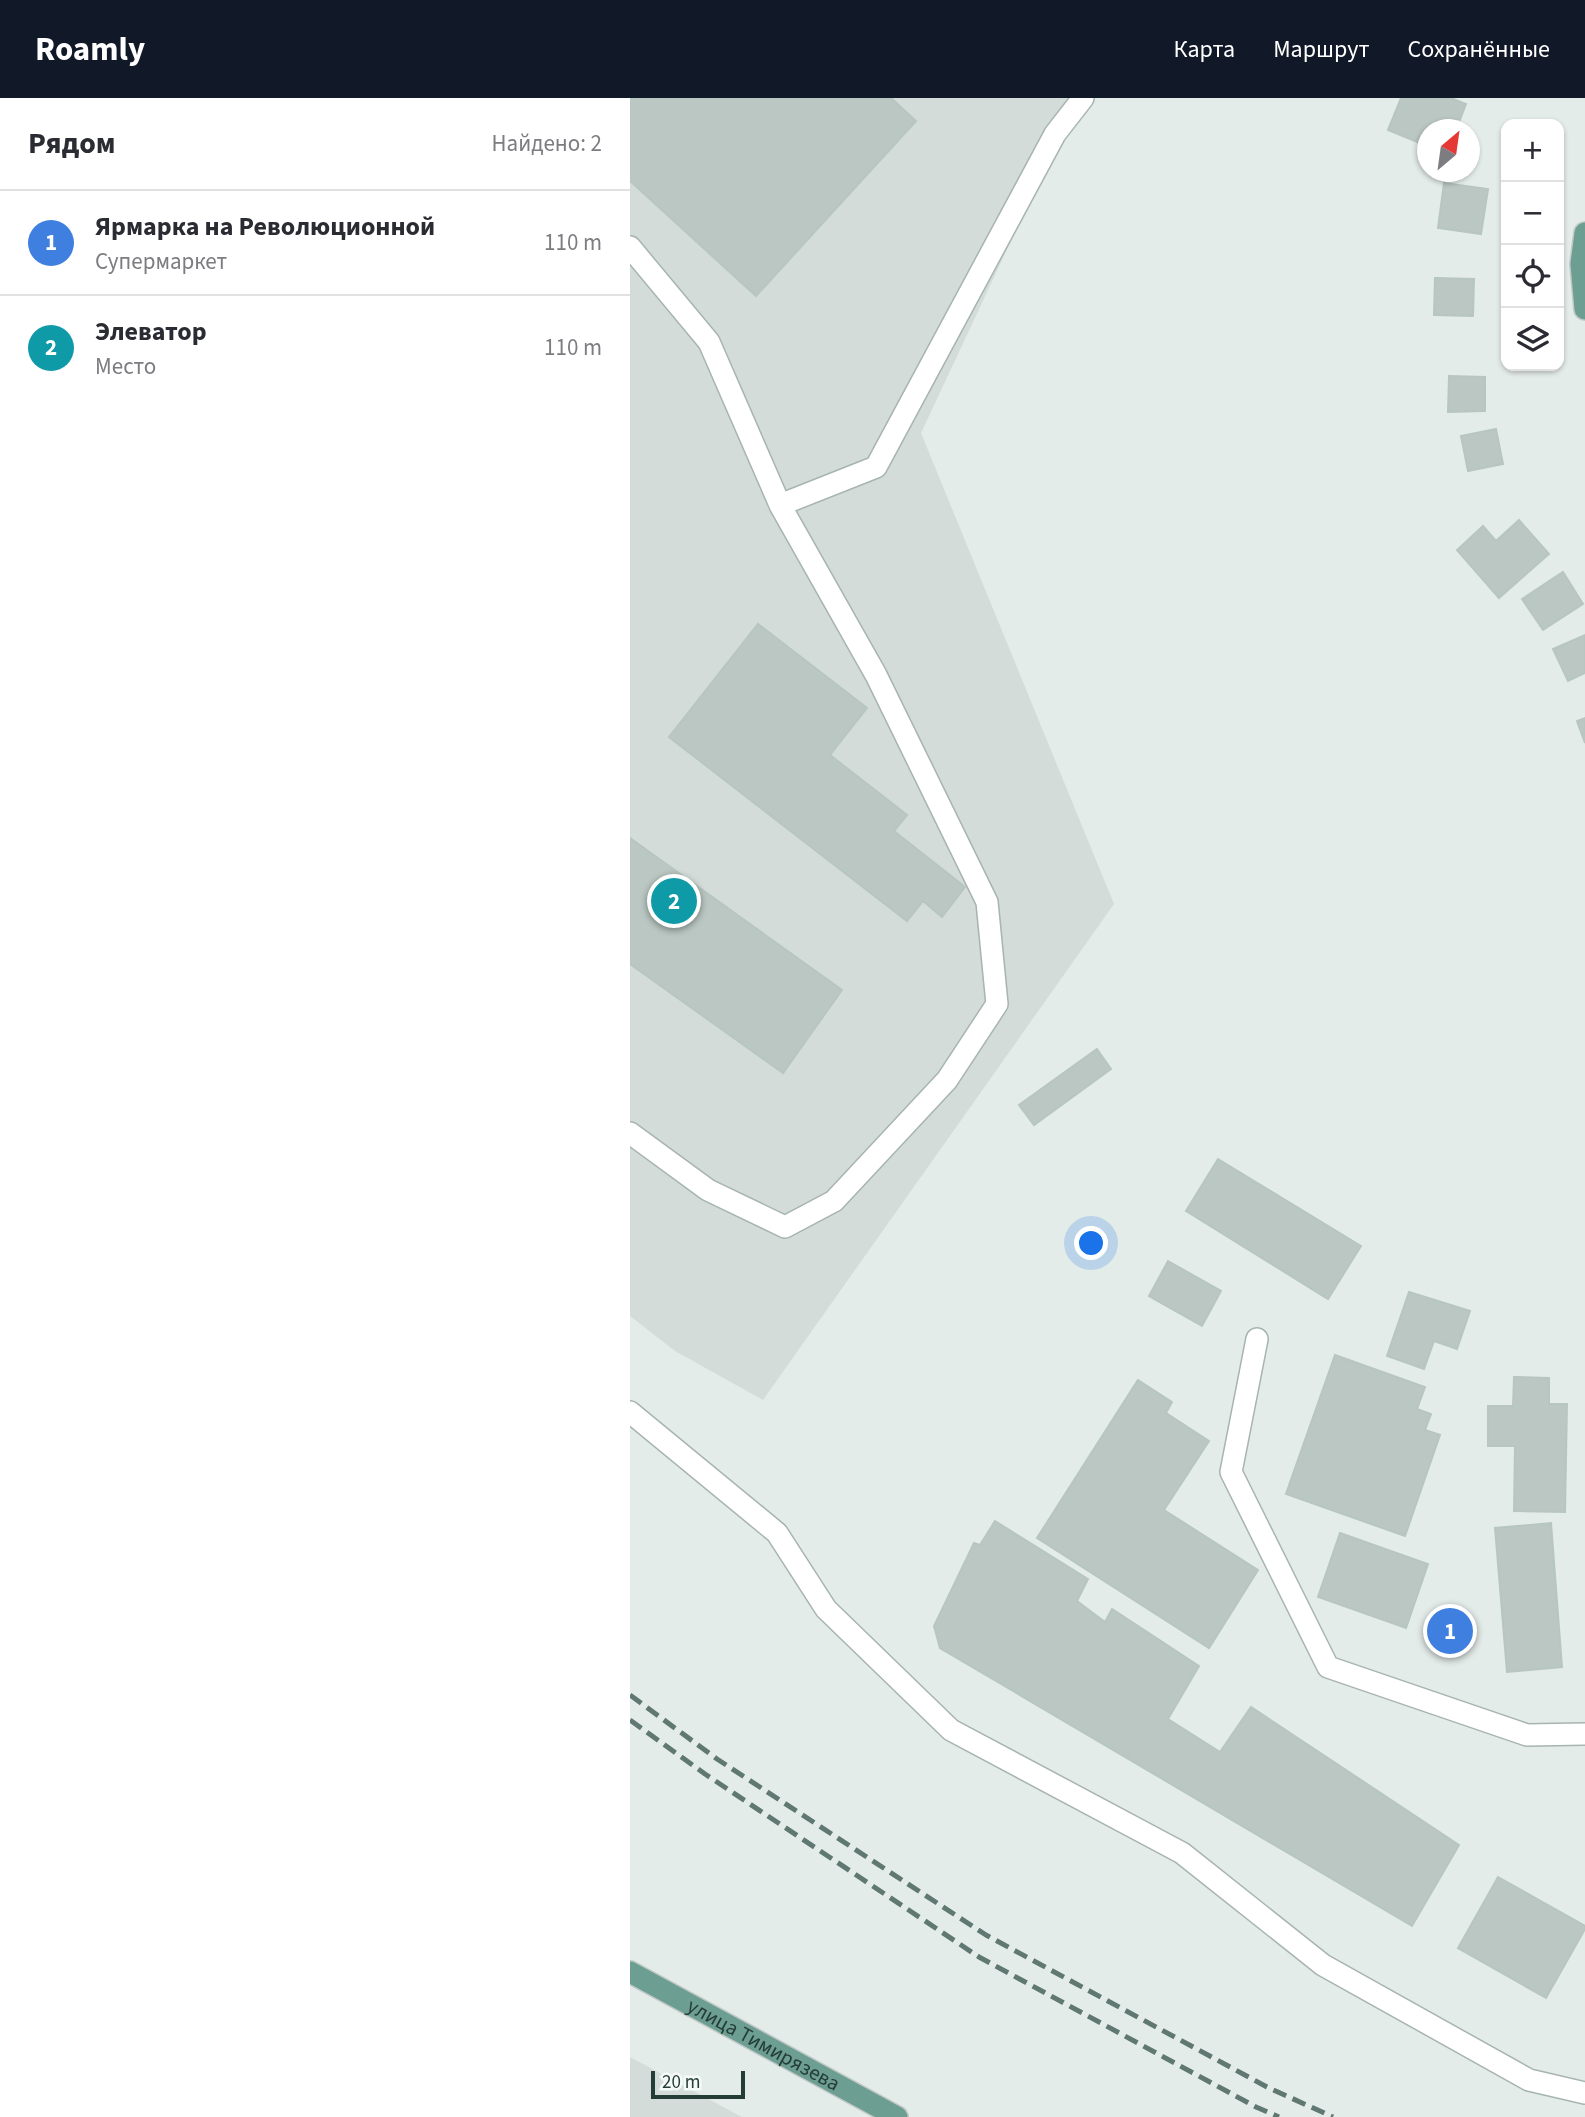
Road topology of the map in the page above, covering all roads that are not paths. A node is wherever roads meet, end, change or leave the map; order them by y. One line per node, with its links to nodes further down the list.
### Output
1 (1083, 98): 5 (lane)
2 (1585, 233): 4 (main road)
3 (630, 247): 5 (lane)
4 (1585, 309)
5 (780, 505): 6 (lane)
6 (630, 1133)
7 (1257, 1339): 9 (lane)
8 (630, 1412): 11 (lane)
9 (1585, 1734)
10 (630, 1972): 12 (main road, улица Тимирязева)
11 (1585, 2093)
12 (897, 2117)

